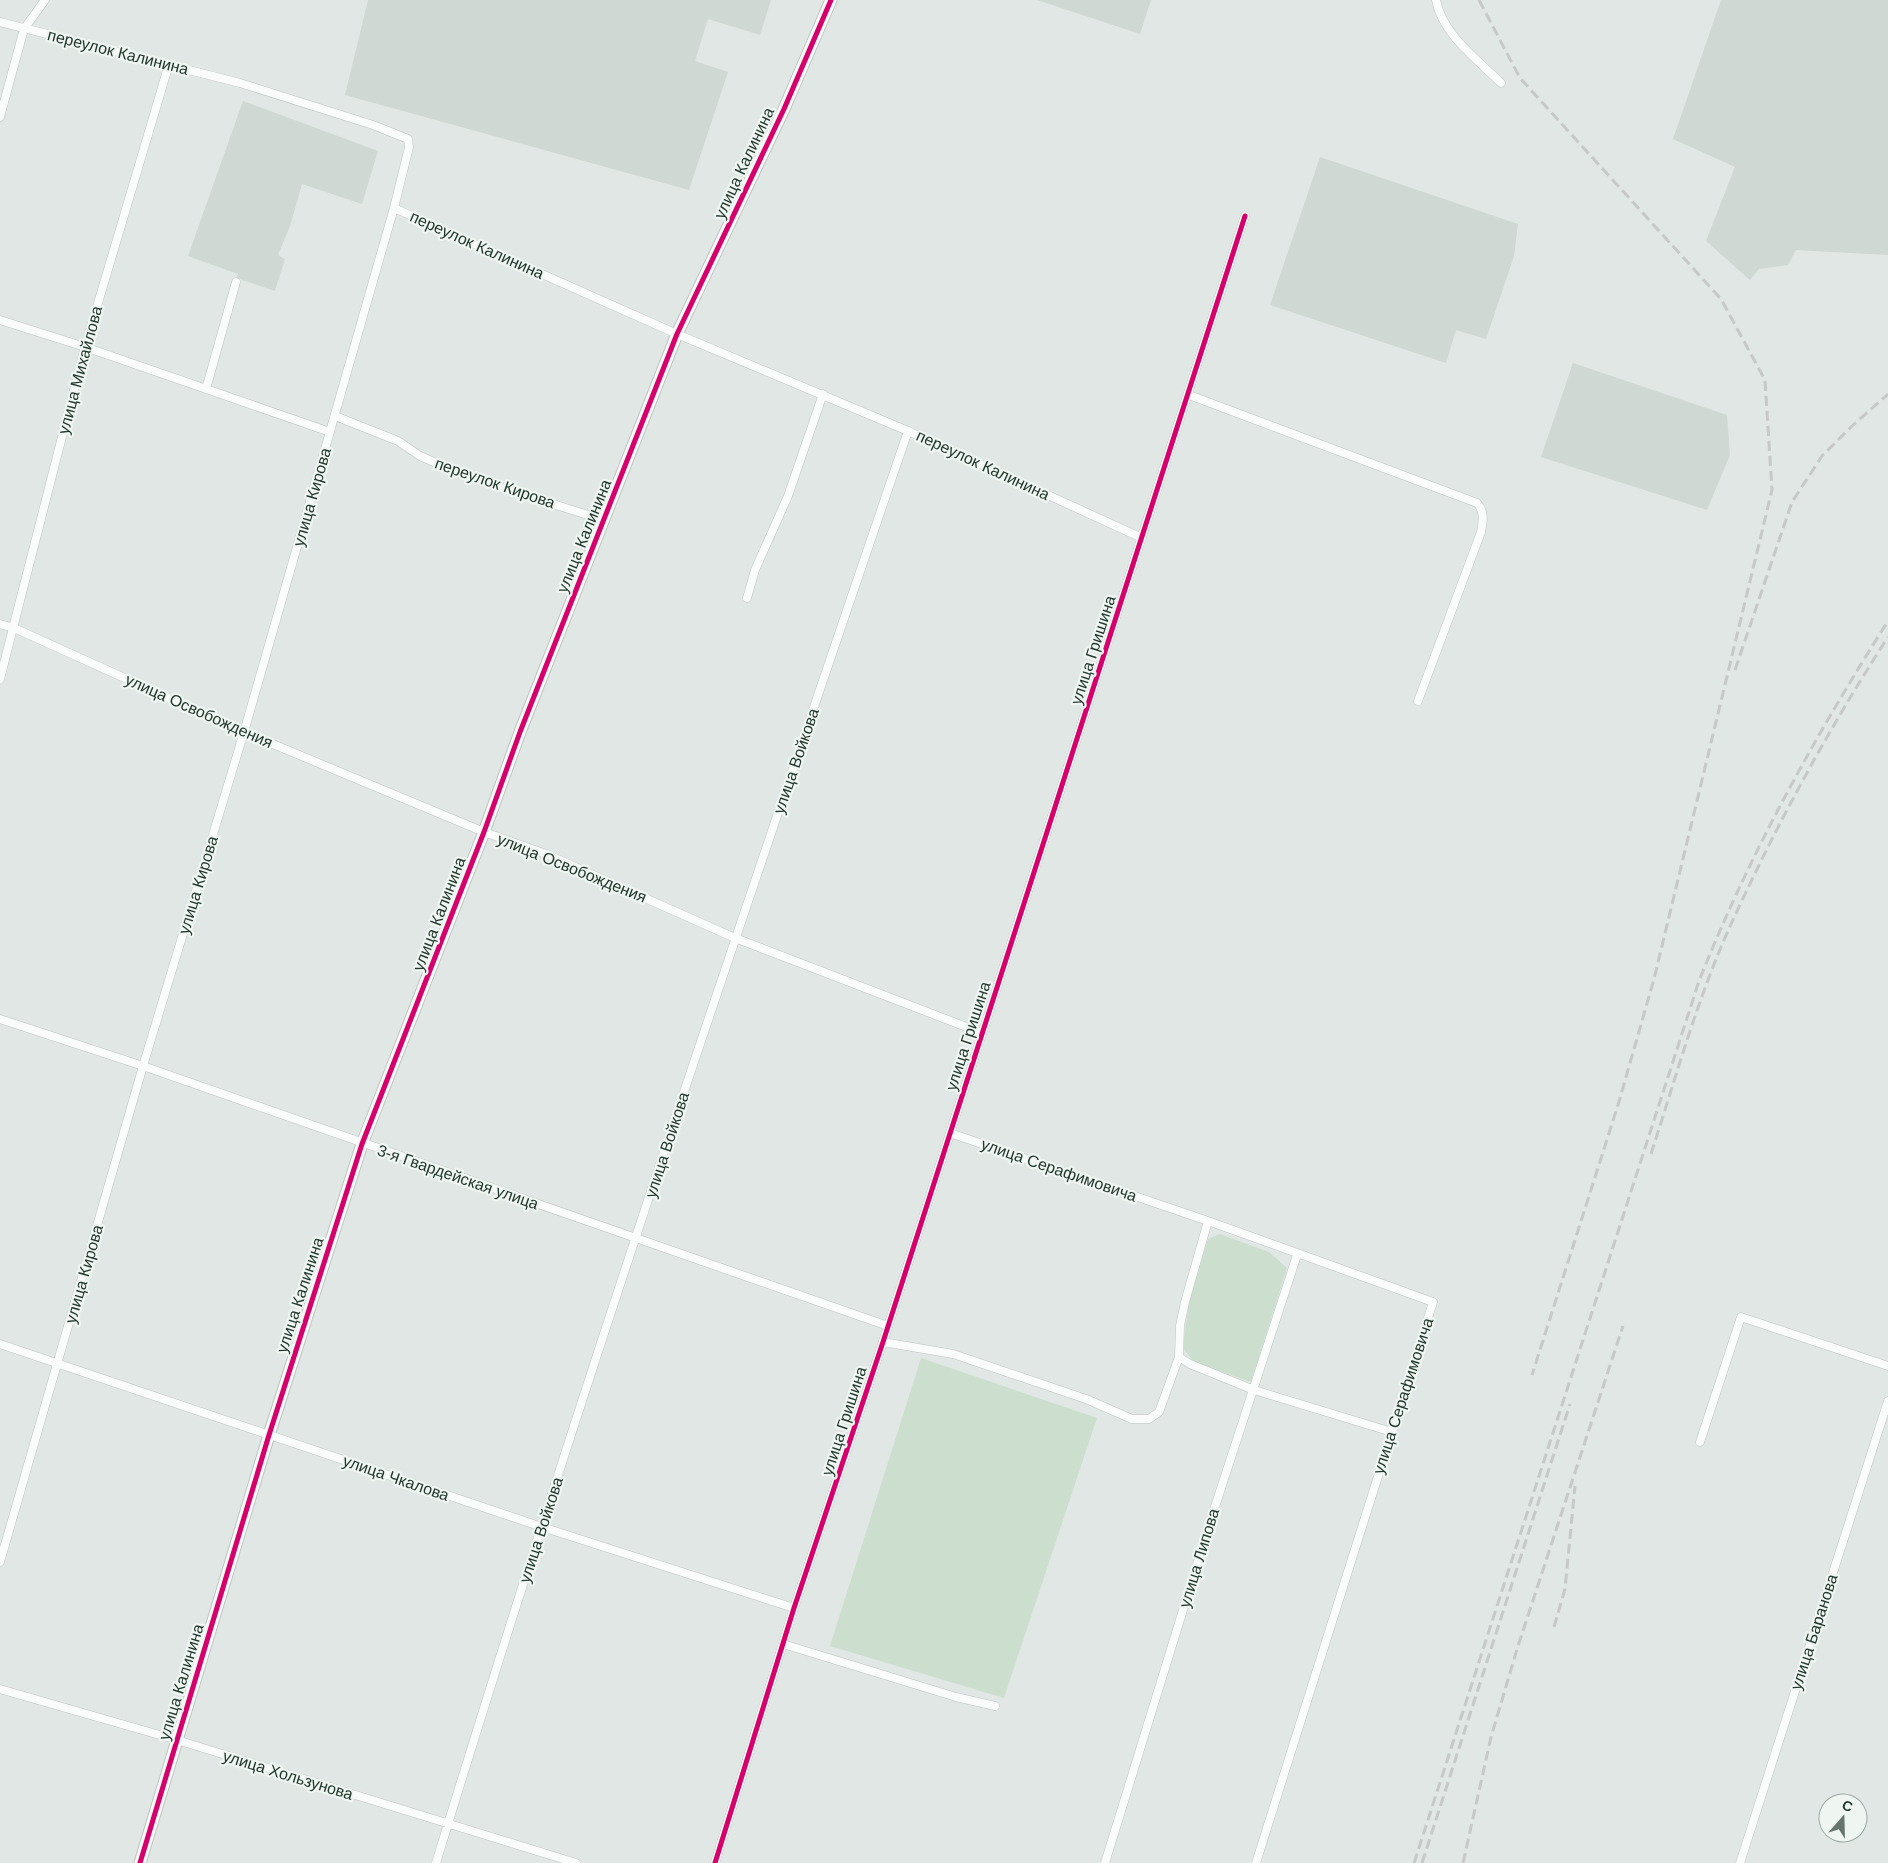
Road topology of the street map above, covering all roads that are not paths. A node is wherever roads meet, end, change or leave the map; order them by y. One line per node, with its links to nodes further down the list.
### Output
1 (45, 0): 5 (street)
2 (831, 0): 13 (street, улица Калинина)
3 (1436, 0): 7 (street)
4 (0, 22): 5 (street, переулок Калинина)
5 (24, 29): 6 (street, переулок Калинина); 8 (street)
6 (169, 64): 9 (street, переулок Калинина); 14 (street, улица Михайлова)
7 (1501, 83)
8 (0, 118)
9 (394, 208): 13 (street, переулок Калинина); 18 (street, улица Кирова)
10 (1245, 216): 17 (street, улица Гришина)
11 (236, 282): 15 (street)
12 (0, 320): 14 (street)
13 (677, 334): 16 (street, переулок Калинина); 21 (street, улица Калинина)
14 (85, 347): 15 (street); 25 (street, улица Михайлова)
15 (206, 389): 20 (street)
16 (823, 394): 19 (street, переулок Калинина); 23 (street)
17 (1189, 395): 22 (street, улица Гришина); 27 (street)
18 (335, 416): 20 (street, улица Кирова); 21 (street, переулок Кирова)
19 (908, 431): 22 (street, переулок Калинина); 30 (street, улица Войкова)
20 (330, 432): 28 (street, улица Кирова)
21 (604, 520): 29 (street, улица Калинина)
22 (1142, 538): 32 (street, улица Гришина)
23 (747, 598)
24 (0, 624): 25 (street, улица Освобождения)
25 (14, 628): 26 (street, улица Михайлова); 28 (street, улица Освобождения)
26 (0, 679)
27 (1418, 702)
28 (244, 732): 29 (street, улица Освобождения); 33 (street, улица Кирова)
29 (484, 832): 30 (street, улица Освобождения); 35 (street, улица Калинина)
30 (735, 938): 32 (street, улица Освобождения); 37 (street, улица Войкова)
31 (0, 1019): 33 (street, 3-я Гвардейская улица)
32 (982, 1033): 34 (street, улица Гришина)
33 (143, 1066): 35 (street, 3-я Гвардейская улица); 43 (street, улица Кирова)
34 (950, 1133): 36 (street, улица Серафимовича); 39 (street, улица Гришина)
35 (362, 1144): 37 (street, 3-я Гвардейская улица); 48 (street, улица Калинина)
36 (1208, 1221): 38 (street, улица Серафимовича); 42 (street)
37 (636, 1238): 39 (street, 3-я Гвардейская улица); 50 (street, улица Войкова)
38 (1297, 1254): 45 (street, улица Липова); 47 (street, улица Серафимовича)
39 (888, 1326): 40 (street, улица Гришина)
40 (883, 1342): 42 (street); 52 (street, улица Гришина)
41 (0, 1344): 43 (street, улица Чкалова)
42 (1179, 1357): 45 (street)
43 (58, 1363): 48 (street, улица Чкалова); 51 (street, улица Кирова)
44 (1888, 1366): 49 (street)
45 (1254, 1390): 47 (street); 62 (street, улица Липова)
46 (1888, 1401): 64 (street, улица Баранова)
47 (1392, 1432): 63 (street, улица Серафимовича)
48 (269, 1435): 50 (street, улица Чкалова); 56 (street, улица Калинина)
49 (1700, 1442)
50 (542, 1527): 52 (street, улица Чкалова); 57 (street, улица Войкова)
51 (0, 1562)
52 (794, 1608): 53 (street, улица Гришина)
53 (783, 1644): 55 (street); 61 (street, улица Гришина)
54 (0, 1688): 56 (street, улица Хользунова)
55 (995, 1706)
56 (177, 1740): 57 (street, улица Хользунова); 58 (street, улица Калинина)
57 (448, 1825): 59 (street, улица Войкова); 60 (street, улица Хользунова)
58 (140, 1863)
59 (436, 1863)
60 (576, 1863)
61 (715, 1863)
62 (1105, 1863)
63 (1256, 1863)
64 (1740, 1863)

